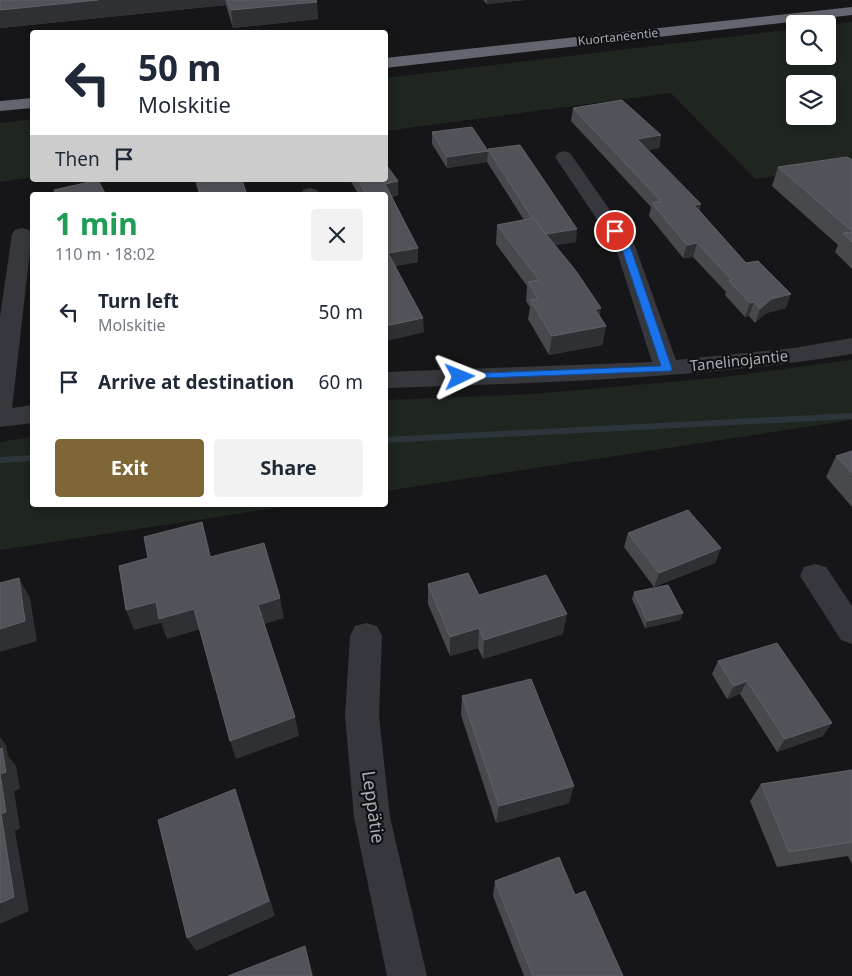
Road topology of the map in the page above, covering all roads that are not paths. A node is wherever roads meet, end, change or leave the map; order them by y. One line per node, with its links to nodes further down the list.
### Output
1 (852, 11): 2 (highway, Kuortaneentie)
2 (388, 63)
3 (30, 103): 4 (highway)
4 (0, 106)
5 (564, 157): 8 (street)
6 (22, 234): 10 (street)
7 (852, 346): 8 (street, Tanelinojantie)
8 (667, 369): 9 (street, Tanelinojantie)
9 (388, 380)
10 (0, 406)
11 (30, 414): 12 (street)
12 (0, 418)
13 (815, 576): 14 (street)
14 (852, 631)
15 (366, 636): 16 (street, Leppätie)
16 (407, 976)

